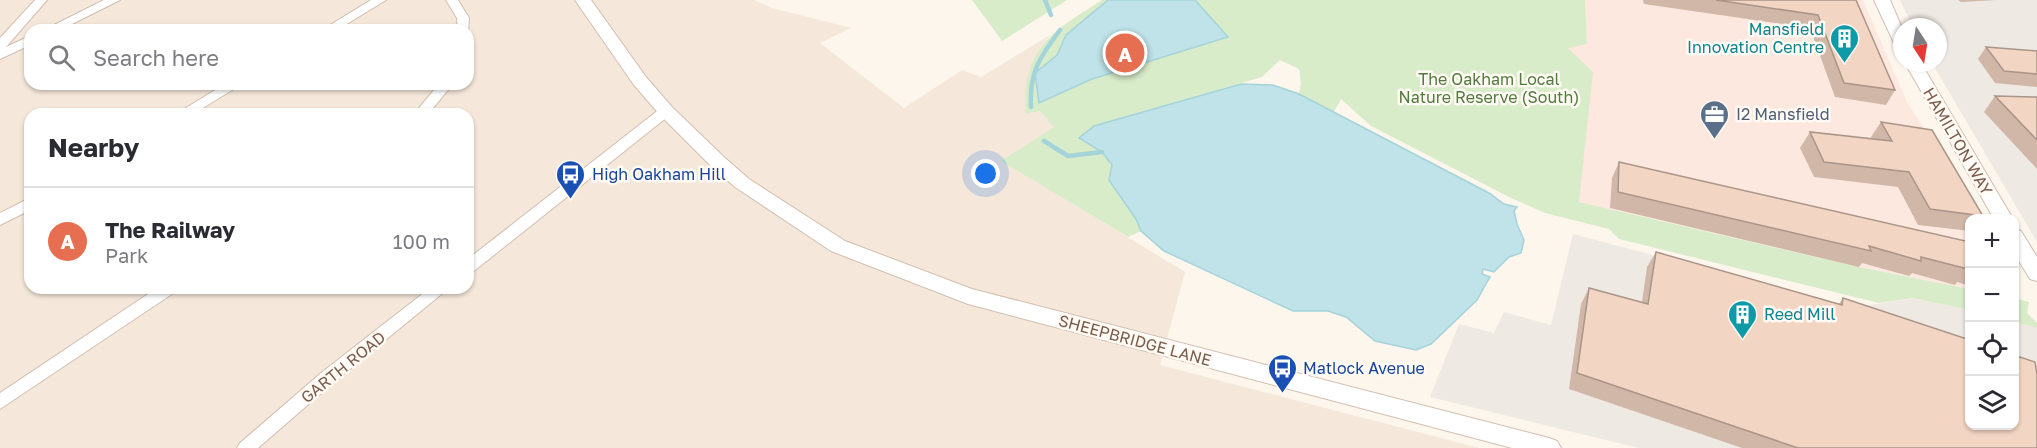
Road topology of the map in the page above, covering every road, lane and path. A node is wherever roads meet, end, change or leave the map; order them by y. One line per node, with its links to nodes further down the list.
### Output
1 (41, 0): 12 (street)
2 (114, 0): 7 (street)
3 (380, 0): 8 (street)
4 (452, 0): 9 (street)
5 (583, 0): 19 (street)
6 (1882, 0): 10 (street)
7 (63, 24)
8 (338, 24)
9 (464, 24)
10 (1893, 26)
11 (24, 43): 13 (street)
12 (0, 46)
13 (0, 55)
14 (1918, 72): 21 (street, HAMILTON WAY)
15 (225, 90): 17 (street)
16 (441, 90): 18 (street)
17 (193, 108)
18 (427, 108)
19 (666, 111): 24 (street); 30 (street, SHEEPBRIDGE LANE)
20 (24, 206): 22 (street)
21 (2001, 214)
22 (0, 220)
23 (2019, 244): 25 (street)
24 (474, 262)
25 (2037, 274)
26 (160, 294): 28 (street)
27 (433, 294): 29 (street, GARTH ROAD)
28 (0, 402)
29 (246, 448)
30 (1549, 448)

